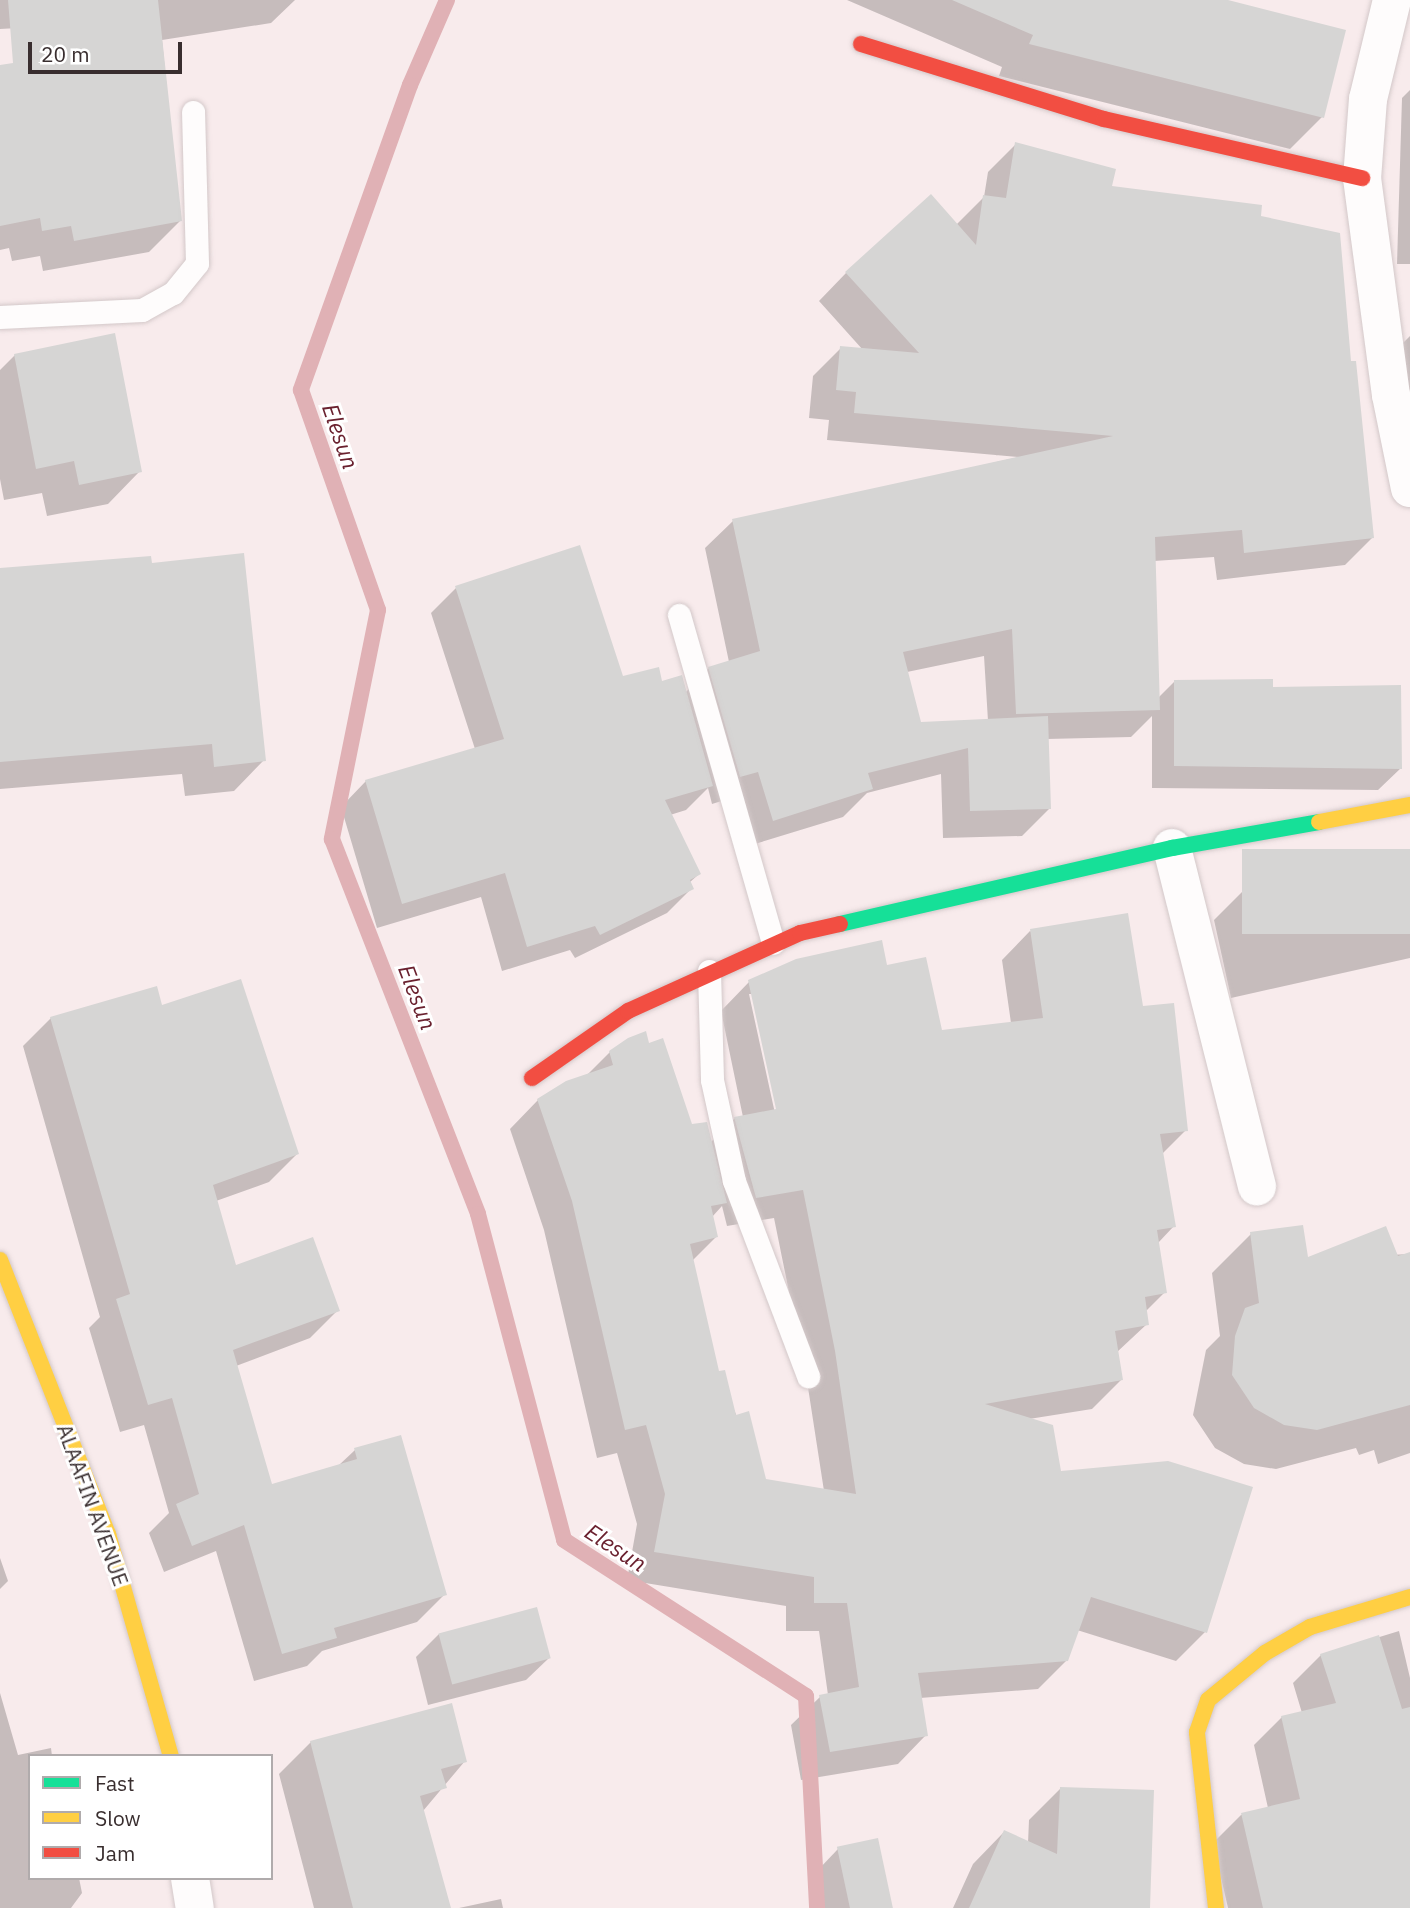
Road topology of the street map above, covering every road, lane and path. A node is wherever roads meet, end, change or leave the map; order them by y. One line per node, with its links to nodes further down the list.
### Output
1 (1392, 0): 4 (street)
2 (861, 44): 4 (street)
3 (193, 112): 5 (lane)
4 (1362, 178): 6 (street)
5 (0, 317)
6 (1410, 488)
7 (679, 615): 10 (lane)
8 (1410, 804): 9 (street)
9 (1172, 848): 10 (street); 13 (street)
10 (773, 943): 11 (street)
11 (709, 971): 12 (street); 15 (lane)
12 (532, 1078)
13 (1257, 1186)
14 (0, 1260): 17 (street, ALAAFIN AVENUE)
15 (808, 1376)
16 (1410, 1598): 20 (street)
17 (171, 1754)
18 (190, 1880): 19 (street)
19 (195, 1908)
20 (1216, 1908)

